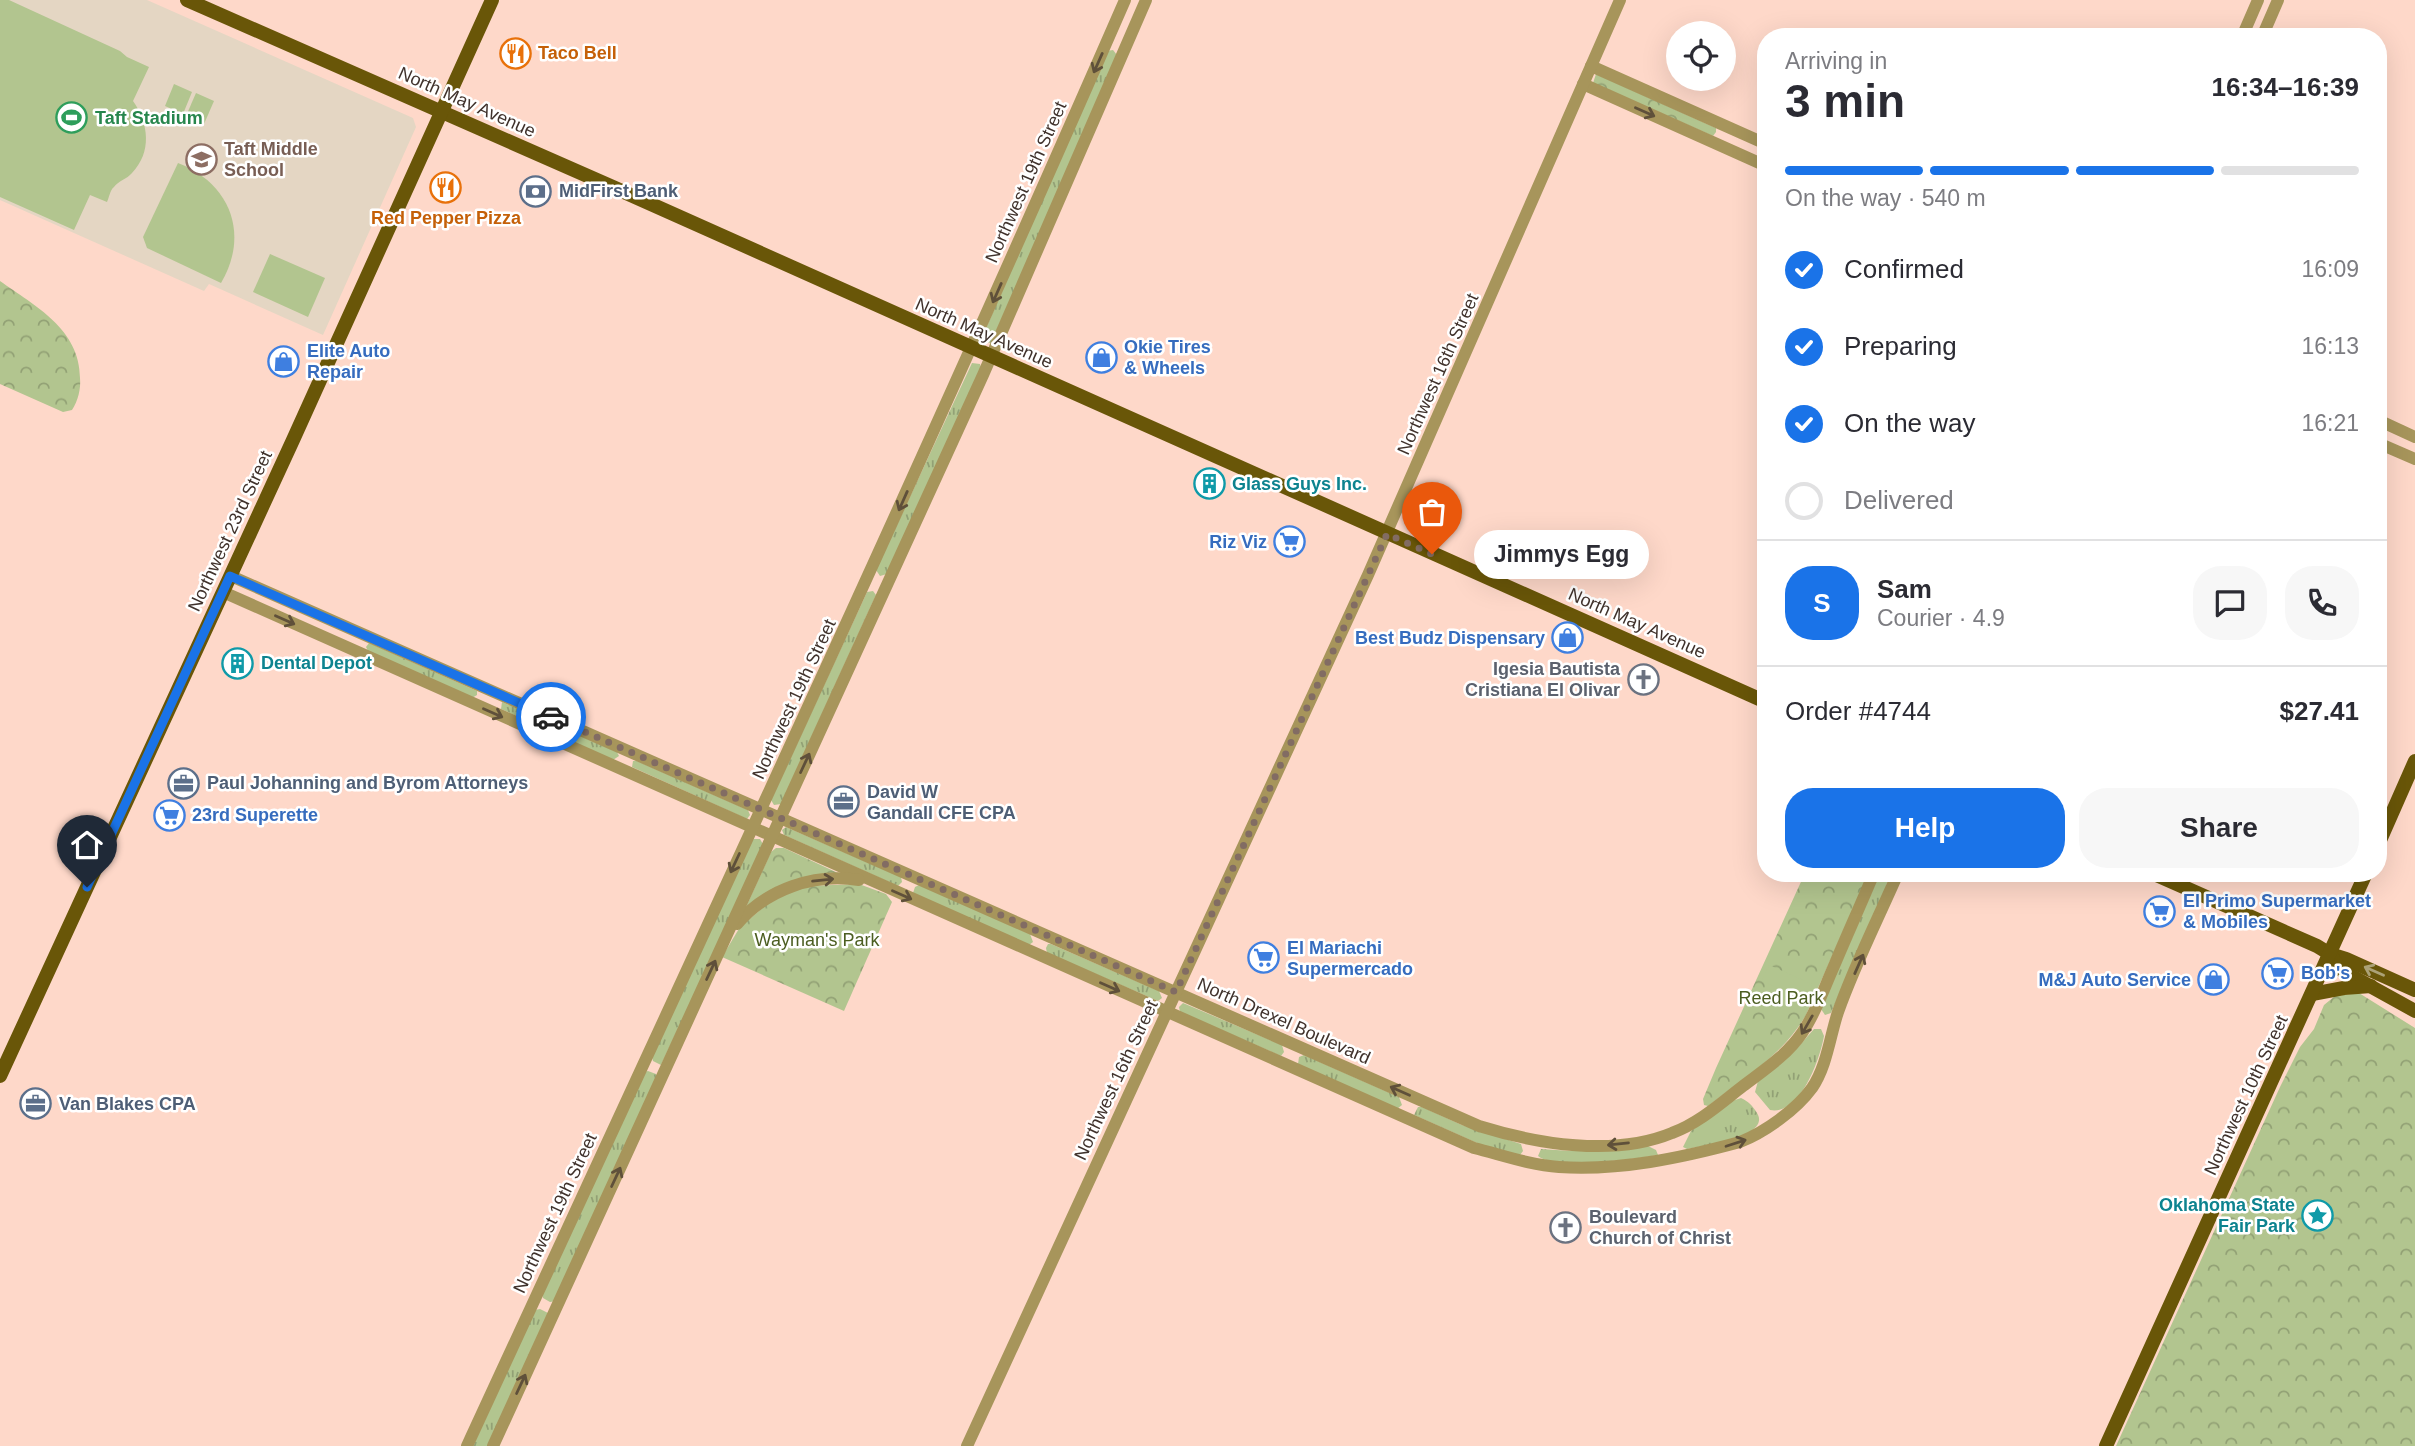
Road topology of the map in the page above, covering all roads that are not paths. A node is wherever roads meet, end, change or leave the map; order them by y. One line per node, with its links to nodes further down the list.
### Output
1 (187, 0): 12 (main road, North May Avenue)
2 (492, 0): 12 (main road, Northwest 23rd Street)
3 (1125, 0): 15 (street, Northwest 19th Street, one-way to 15)
4 (1146, 0): 16 (street, Northwest 19th Street)
5 (1620, 0): 10 (street, Northwest 16th Street)
6 (2258, 0): 8 (street)
7 (2278, 0): 9 (street)
8 (2246, 28)
9 (2266, 28)
10 (1591, 65): 11 (street, Northwest 16th Street); 13 (street)
11 (1583, 84): 14 (street, one-way to 14); 21 (street, Northwest 16th Street)
12 (441, 111): 15 (main road, North May Avenue); 22 (main road, Northwest 23rd Street)
13 (1757, 140)
14 (1757, 162)
15 (972, 349): 16 (main road, North May Avenue); 26 (street, Northwest 19th Street, one-way to 26)
16 (990, 357): 21 (main road, North May Avenue); 27 (street, Northwest 19th Street, one-way to 16)
17 (2387, 424): 18 (street)
18 (2415, 437)
19 (2387, 447): 20 (street)
20 (2415, 459)
21 (1387, 534): 24 (main road, North May Avenue); 40 (street, Northwest 16th Street)
22 (230, 576): 23 (main road, Northwest 23rd Street); 26 (street, North Drexel Boulevard)
23 (223, 592): 29 (street, one-way to 29); 44 (main road, Northwest 23rd Street)
24 (1757, 698)
25 (2415, 761): 28 (main road)
26 (761, 810): 27 (street, North Drexel Boulevard); 29 (street, Northwest 19th Street)
27 (780, 818): 30 (street, Northwest 19th Street); 40 (street, North Drexel Boulevard)
28 (2387, 825)
29 (752, 827): 30 (street); 45 (street, Northwest 19th Street, one-way to 45)
30 (772, 837): 31 (street); 36 (street, Northwest 19th Street)
31 (874, 882): 36 (street, one-way to 31); 43 (street, one-way to 43)
32 (1870, 882): 40 (street, North Drexel Boulevard, one-way to 40)
33 (1894, 882): 43 (street, one-way to 33)
34 (2172, 882): 37 (main road)
35 (2362, 882): 37 (main road, Northwest 10th Street)
36 (726, 938): 46 (street, Northwest 19th Street, one-way to 36)
37 (2330, 954): 38 (main road); 39 (main road, one-way to 37); 41 (main road, Northwest 10th Street)
38 (2371, 986): 41 (main road); 42 (main road)
39 (2415, 990)
40 (1176, 992): 43 (street, Northwest 16th Street)
41 (2312, 994): 48 (main road, Northwest 10th Street)
42 (2415, 1011)
43 (1166, 1012): 47 (street, Northwest 16th Street)
44 (0, 1076)
45 (467, 1446)
46 (493, 1446)
47 (967, 1446)
48 (2106, 1446)

